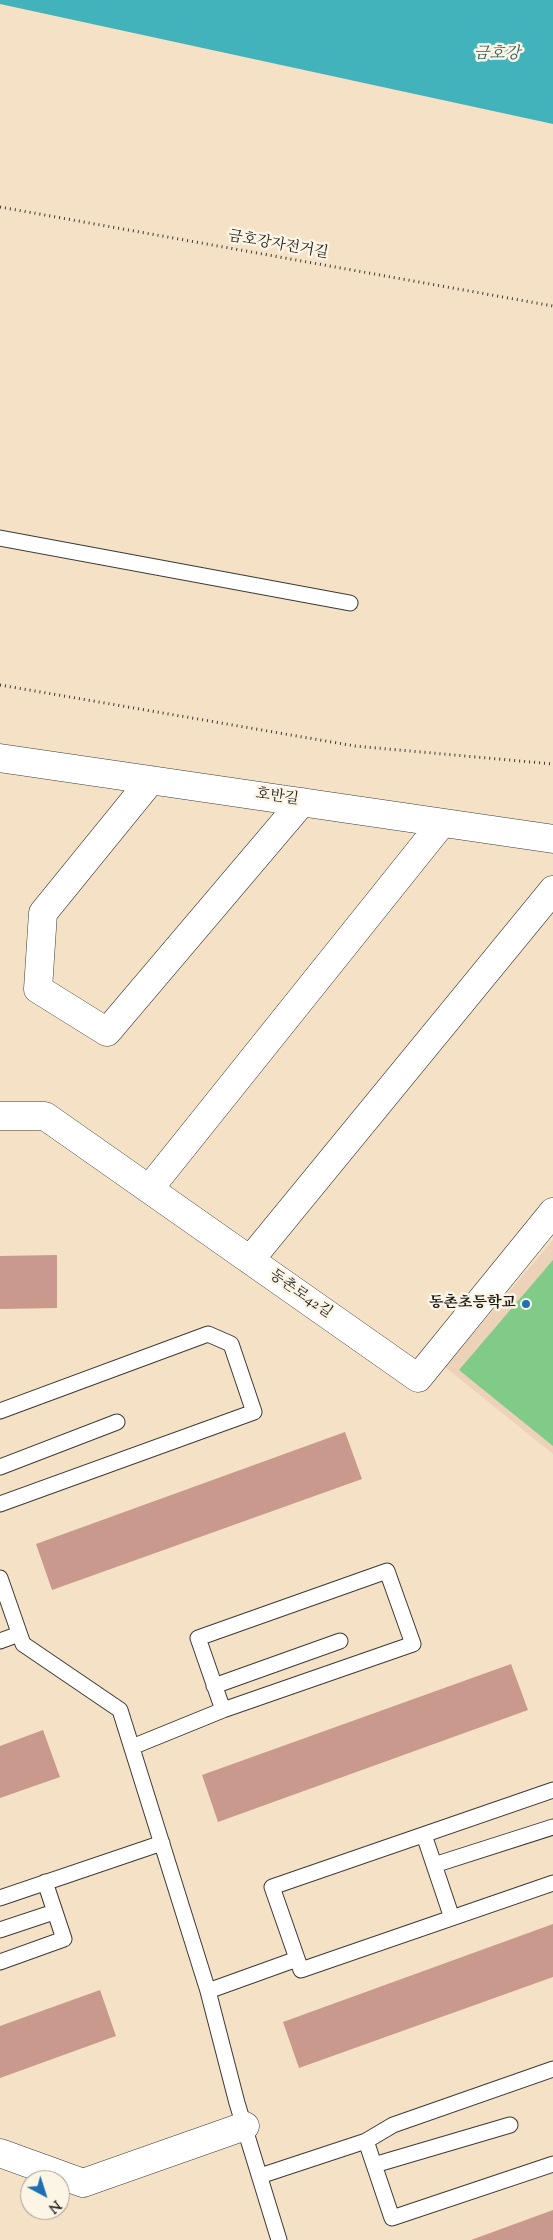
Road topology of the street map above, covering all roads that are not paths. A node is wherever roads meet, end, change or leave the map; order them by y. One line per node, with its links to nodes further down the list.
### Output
1 (0, 538): 2 (lane)
2 (350, 603)
3 (0, 758): 4 (street, 호반길)
4 (151, 780): 5 (street, 호반길); 5 (street)
5 (302, 802): 6 (street, 호반길)
6 (442, 823): 7 (street, 호반길); 10 (street)
7 (553, 839)
8 (553, 890): 12 (street)
9 (0, 1116): 10 (street, 동촌로42길)
10 (149, 1189): 12 (street, 동촌로42길)
11 (553, 1212): 12 (street, 동촌로42길)
12 (250, 1260)
13 (0, 1411): 16 (lane)
14 (117, 1422): 15 (lane)
15 (0, 1466)
16 (0, 1504)
17 (0, 1578): 18 (lane)
18 (3, 1596): 19 (lane)
19 (19, 1634): 20 (lane); 24 (lane)
20 (0, 1641)
21 (340, 1641): 22 (lane)
22 (214, 1686): 23 (lane); 23 (lane)
23 (223, 1710): 24 (lane)
24 (132, 1747): 28 (lane)
25 (553, 1790): 27 (lane)
26 (553, 1827): 29 (lane)
27 (424, 1835): 29 (lane); 36 (lane)
28 (162, 1844): 30 (lane); 38 (lane)
29 (434, 1865): 34 (lane)
30 (45, 1882): 32 (lane); 33 (lane)
31 (553, 1883): 34 (lane)
32 (0, 1898)
33 (54, 1912): 35 (lane); 37 (lane)
34 (452, 1918): 36 (lane)
35 (0, 1930)
36 (297, 1959): 38 (lane)
37 (0, 1962)
38 (208, 1991): 41 (lane)
39 (553, 2069): 42 (lane)
40 (510, 2125): 45 (lane)
41 (245, 2126): 43 (street); 46 (lane)
42 (366, 2141): 45 (lane); 46 (lane)
43 (0, 2153)
44 (553, 2164): 45 (lane)
45 (374, 2165)
46 (260, 2176): 47 (lane)
47 (279, 2240)

